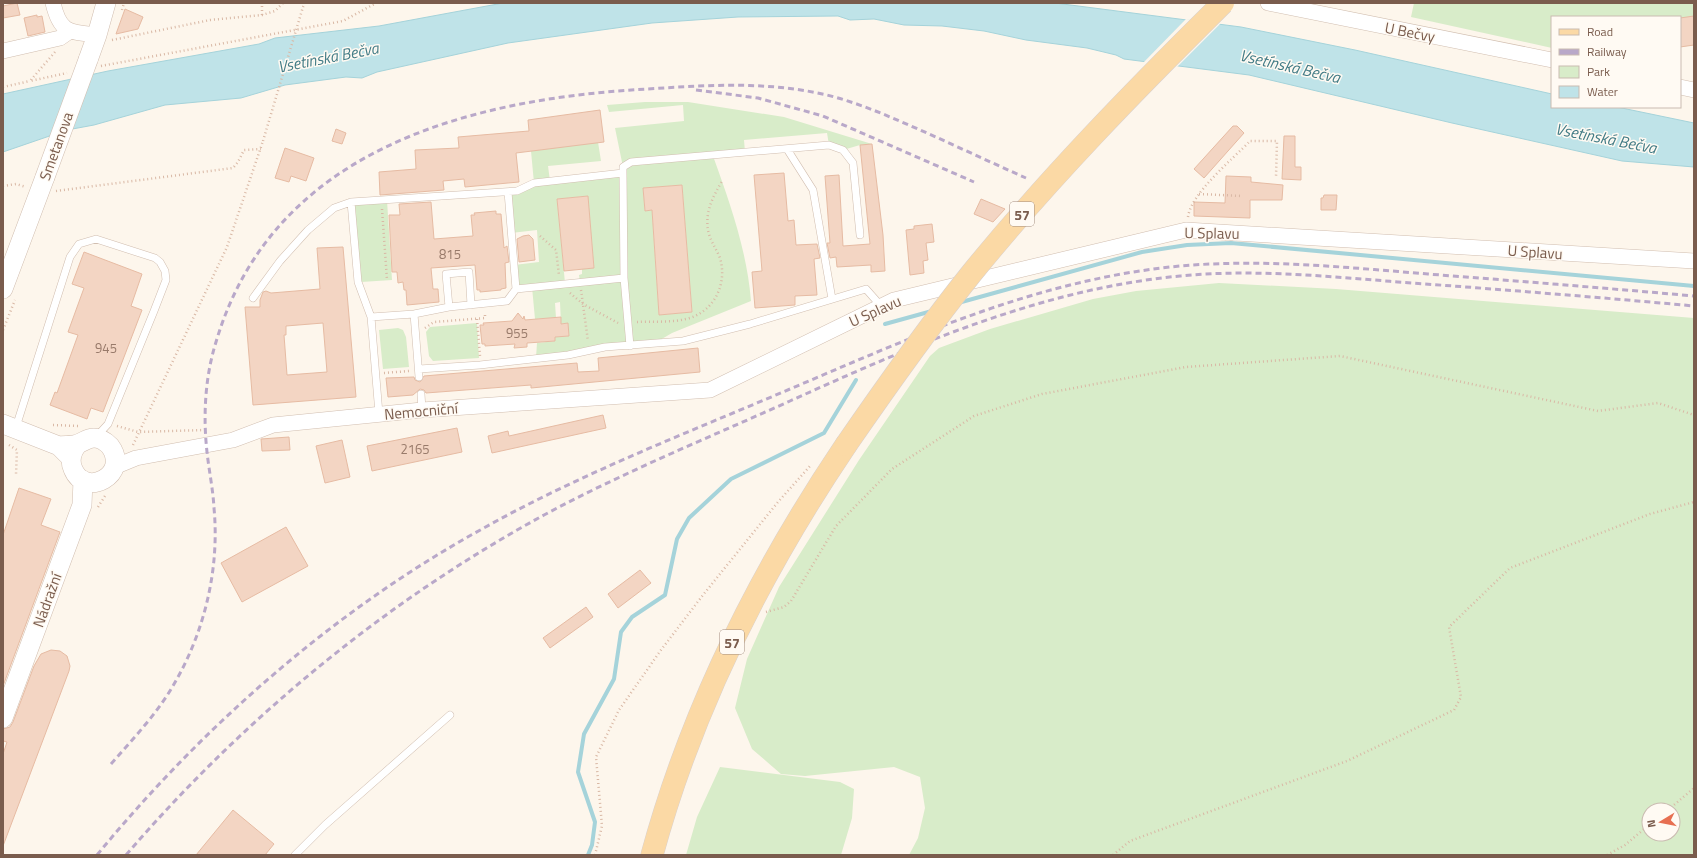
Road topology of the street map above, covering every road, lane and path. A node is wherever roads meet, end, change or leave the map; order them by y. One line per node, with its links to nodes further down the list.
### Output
1 (53, 3): 10 (street)
2 (106, 3): 11 (street, Smetanova)
3 (262, 3): 9 (path)
4 (283, 3): 9 (path)
5 (305, 3): 21 (path, bridge)
6 (376, 3): 15 (path)
7 (1222, 3): 84 (main road, 57, bridge)
8 (1268, 3): 14 (street, U Bečvy)
9 (262, 15): 11 (path)
10 (70, 32): 11 (street); 12 (street)
11 (102, 38): 15 (street, Smetanova)
12 (56, 39): 13 (street); 17 (path)
13 (3, 51)
14 (1551, 60)
15 (94, 63): 26 (street, Smetanova, bridge)
16 (69, 73): 17 (path)
17 (30, 81): 18 (path)
18 (3, 87)
19 (1681, 87): 20 (street)
20 (1694, 90)
21 (261, 149): 26 (path); 69 (path)
22 (787, 149): 23 (lane); 35 (lane); 45 (lane)
23 (623, 173): 29 (lane); 38 (lane)
24 (1276, 177): 30 (path)
25 (722, 181): 54 (path)
26 (43, 184): 42 (street, Smetanova)
27 (22, 185): 28 (path)
28 (3, 186)
29 (508, 192): 32 (lane); 43 (lane)
30 (1198, 194): 31 (path); 34 (path)
31 (1242, 196)
32 (381, 200): 33 (lane); 39 (path)
33 (352, 202): 44 (lane); 52 (lane)
34 (1186, 230): 37 (street, U Splavu); 49 (street, U Splavu)
35 (860, 235)
36 (540, 236): 41 (path)
37 (1694, 261)
38 (624, 278): 40 (lane); 54 (lane)
39 (387, 280)
40 (580, 282): 41 (lane); 47 (path)
41 (560, 284): 43 (lane); 47 (path)
42 (3, 289)
43 (516, 289): 46 (lane)
44 (253, 298)
45 (832, 299): 49 (lane); 56 (lane)
46 (484, 304): 48 (lane); 53 (path)
47 (583, 304): 54 (path); 57 (path)
48 (471, 305): 50 (lane); 50 (lane)
49 (881, 306): 61 (street, U Splavu)
50 (449, 307): 51 (lane)
51 (414, 314): 52 (lane); 58 (lane)
52 (371, 317): 60 (lane)
53 (477, 319): 55 (path); 58 (path)
54 (628, 323): 56 (lane)
55 (424, 330)
56 (630, 346): 57 (lane)
57 (590, 352): 58 (lane)
58 (480, 365)
59 (411, 366): 60 (path)
60 (376, 374): 64 (lane)
61 (710, 390): 63 (street, Nemocniční)
62 (421, 394): 63 (lane)
63 (422, 410): 64 (street, Nemocniční)
64 (379, 414): 70 (street, Nemocniční)
65 (1694, 415): 76 (path)
66 (47, 424): 70 (path)
67 (213, 429): 69 (path)
68 (9, 432): 70 (street); 70 (lane); 72 (path)
69 (138, 432): 70 (path); 70 (path)
70 (100, 445): 73 (street, Nádražní); 73 (street)
71 (812, 464): 83 (path)
72 (16, 474)
73 (97, 485): 75 (street, Nádražní); 75 (path)
74 (1694, 502): 85 (path)
75 (89, 508): 78 (street, Nádražní)
76 (791, 601)
77 (450, 715): 82 (lane)
78 (3, 718)
79 (1694, 788): 80 (path)
80 (1677, 802)
81 (1641, 832): 86 (path)
82 (295, 855)
83 (594, 855)
84 (652, 855)
85 (1113, 855)
86 (1607, 855)

